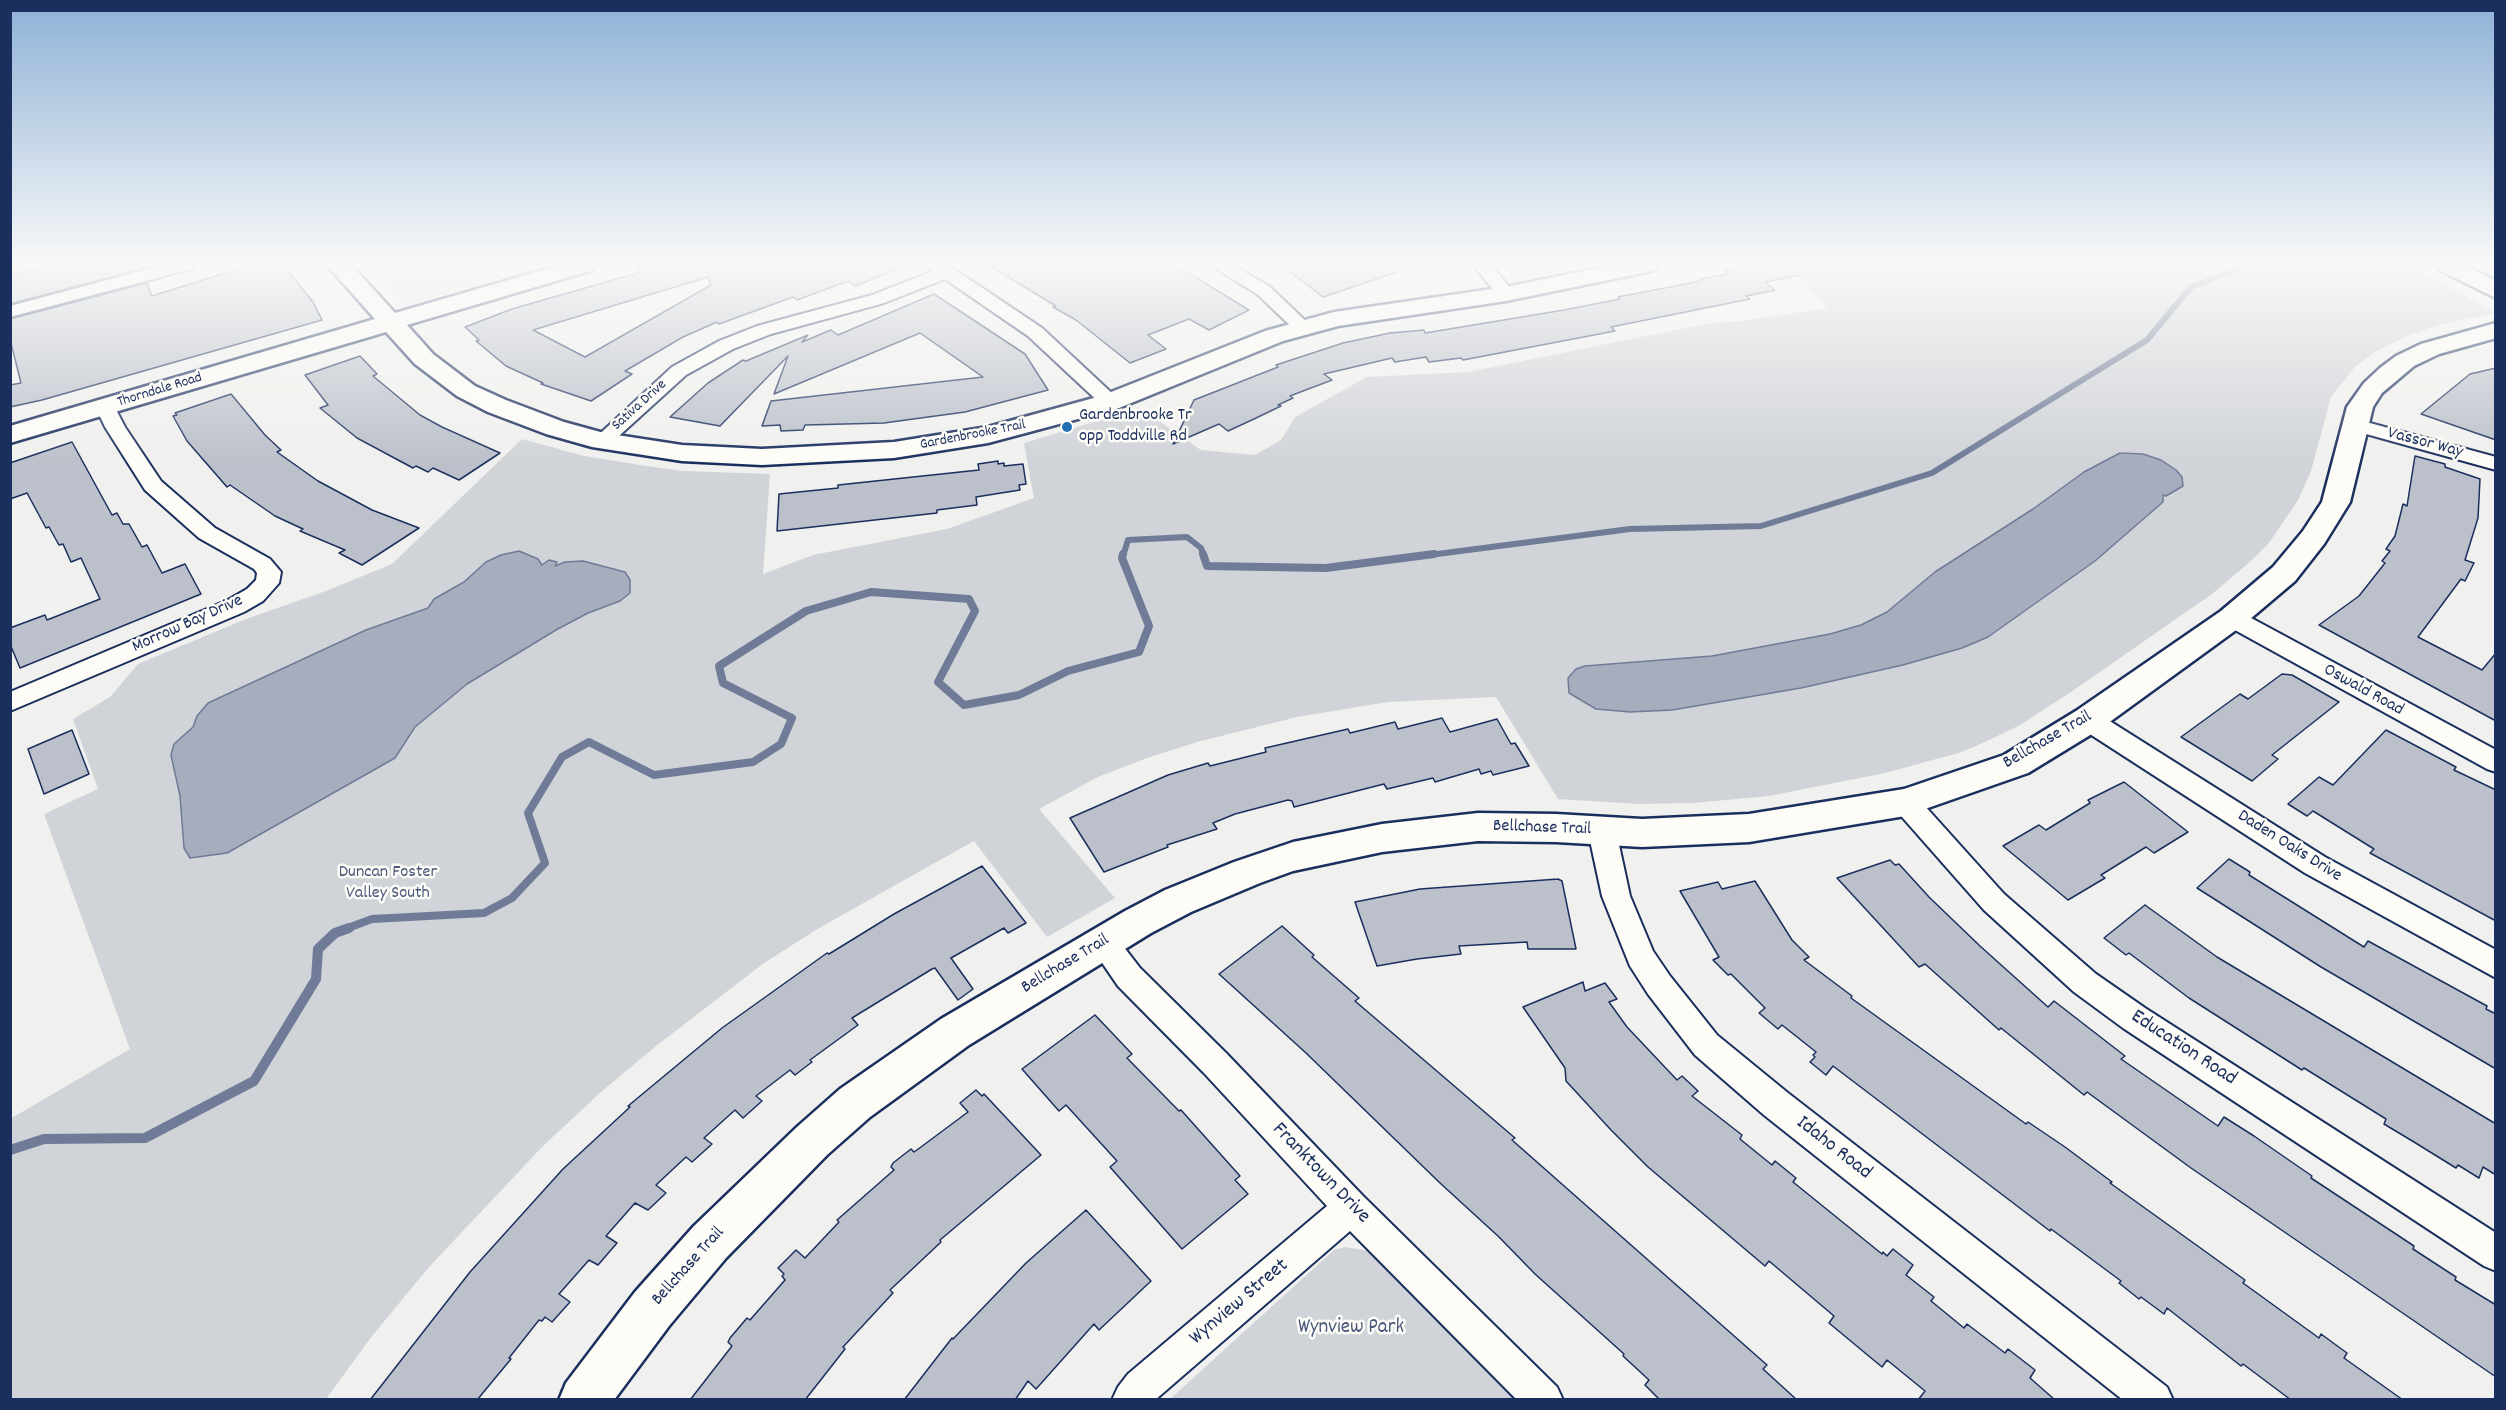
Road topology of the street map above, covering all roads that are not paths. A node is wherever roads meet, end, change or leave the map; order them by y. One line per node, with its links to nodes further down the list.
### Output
1 (364, 331): 8 (street, Thorndale Road)
2 (397, 331): 11 (street, Gardenbrooke Trail)
3 (763, 331): 11 (street, Sativa Drive)
4 (1033, 331): 7 (street)
5 (1291, 331): 7 (street, Gardenbrooke Trail)
6 (2493, 331): 9 (street, Bellchase Trail)
7 (1110, 402): 11 (street, Gardenbrooke Trail)
8 (106, 408): 10 (street, Thorndale Road); 14 (street, Morrow Bay Drive)
9 (2355, 425): 12 (street, Vassor Way); 13 (street, Bellchase Trail)
10 (10, 435)
11 (602, 441)
12 (2496, 464)
13 (2232, 618): 15 (street, Bellchase Trail); 16 (street, Oswald Road)
14 (10, 702)
15 (2088, 720): 17 (street, Bellchase Trail); 20 (street, Daden Oaks Drive)
16 (2496, 762)
17 (1905, 801): 18 (street, Bellchase Trail); 22 (street, Education Road)
18 (1602, 831): 19 (street, Bellchase Trail); 26 (street, Idaho Road)
19 (1103, 942): 21 (street, Franktown Drive); 23 (street, Bellchase Trail)
20 (2496, 965)
21 (1351, 1208): 24 (street, Wynview Street); 25 (street, Franktown Drive)
22 (2496, 1254)
23 (583, 1400)
24 (1131, 1400)
25 (1544, 1400)
26 (2154, 1400)

